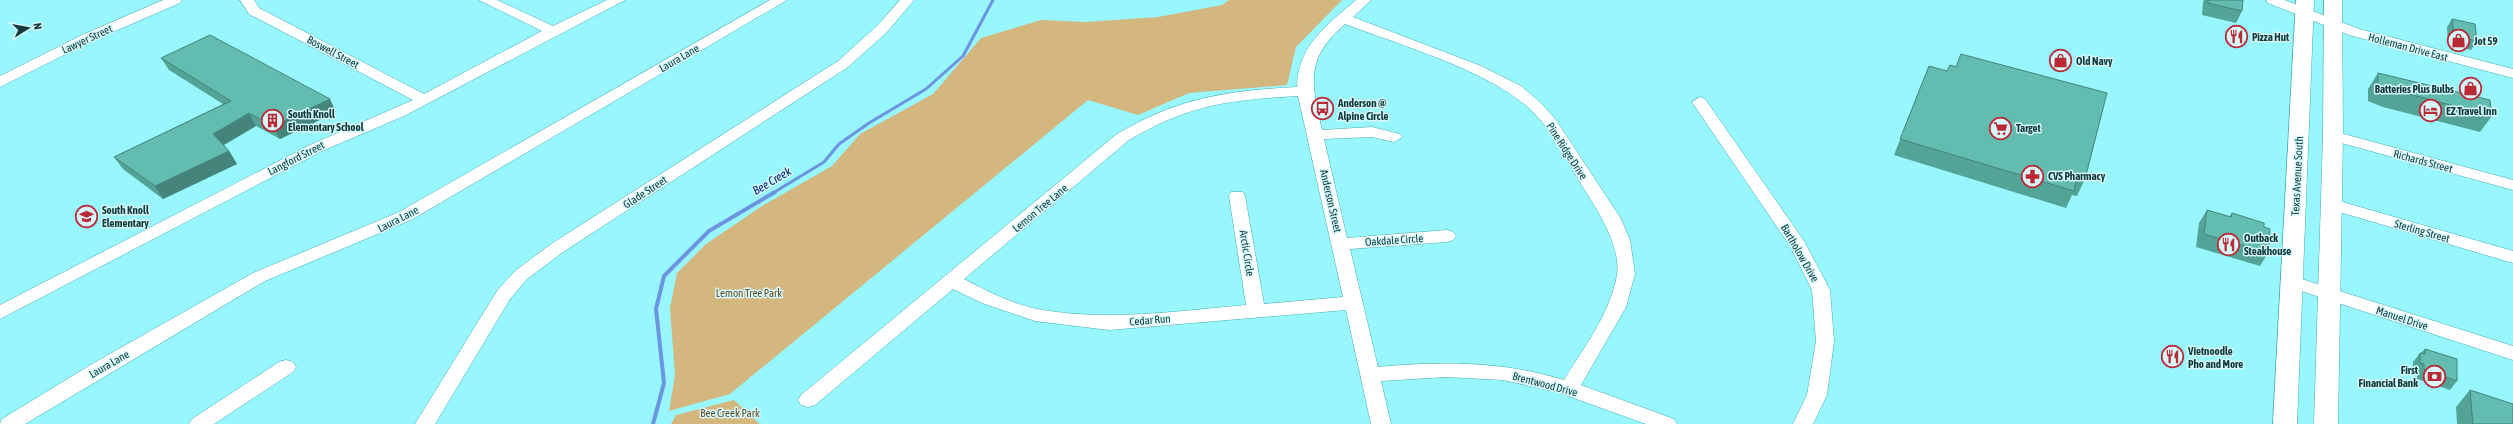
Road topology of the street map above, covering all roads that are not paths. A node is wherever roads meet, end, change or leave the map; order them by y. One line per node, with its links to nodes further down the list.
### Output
1 (175, 0): 15 (street, Lawyer Street)
2 (247, 0): 17 (street, Boswell Street)
3 (486, 0): 13 (street)
4 (618, 0): 13 (street, Langford Street)
5 (780, 0): 39 (street, Laura Lane)
6 (907, 0): 41 (street, Glade Street)
7 (1364, 0): 11 (street, Anderson Street)
8 (2273, 0): 10 (street, Holleman Drive East)
9 (2333, 0): 12 (main road)
10 (2305, 7): 12 (street, Holleman Drive East); 29 (main road, Texas Avenue South)
11 (1342, 18): 16 (street, Anderson Street); 37 (street, Pine Ridge Drive)
12 (2333, 24): 14 (street, Holleman Drive East); 20 (main road)
13 (553, 31): 17 (street, Langford Street)
14 (2513, 74)
15 (0, 82)
16 (1305, 91): 19 (street, Anderson Street); 28 (street, Lemon Tree Lane)
17 (423, 99): 33 (street, Langford Street)
18 (1700, 102): 44 (street, Bartholow Drive)
19 (1316, 135): 21 (street); 26 (street, Anderson Street)
20 (2333, 136): 22 (street, Richards Street); 24 (main road)
21 (1394, 137)
22 (2513, 186)
23 (1237, 196): 32 (street, Arctic Circle)
24 (2332, 204): 27 (street, Sterling Street); 30 (main road)
25 (1447, 236): 26 (street, Oakdale Circle)
26 (1340, 244): 31 (street, Anderson Street)
27 (2513, 257)
28 (952, 282): 32 (street, Cedar Run); 38 (street, Lemon Tree Lane)
29 (2292, 282): 30 (street, Manuel Drive); 45 (main road, Texas Avenue South)
30 (2330, 295): 34 (street, Manuel Drive); 46 (main road)
31 (1353, 303): 32 (street, Cedar Run); 36 (street, Anderson Street)
32 (1256, 310)
33 (0, 313)
34 (2513, 353)
35 (286, 368): 40 (street)
36 (1370, 375): 37 (street, Brentwood Drive); 42 (street, Anderson Street)
37 (1568, 390): 43 (street, Brentwood Drive)
38 (808, 400)
39 (9, 424)
40 (199, 424)
41 (425, 424)
42 (1381, 424)
43 (1667, 424)
44 (1803, 424)
45 (2284, 424)
46 (2326, 424)

